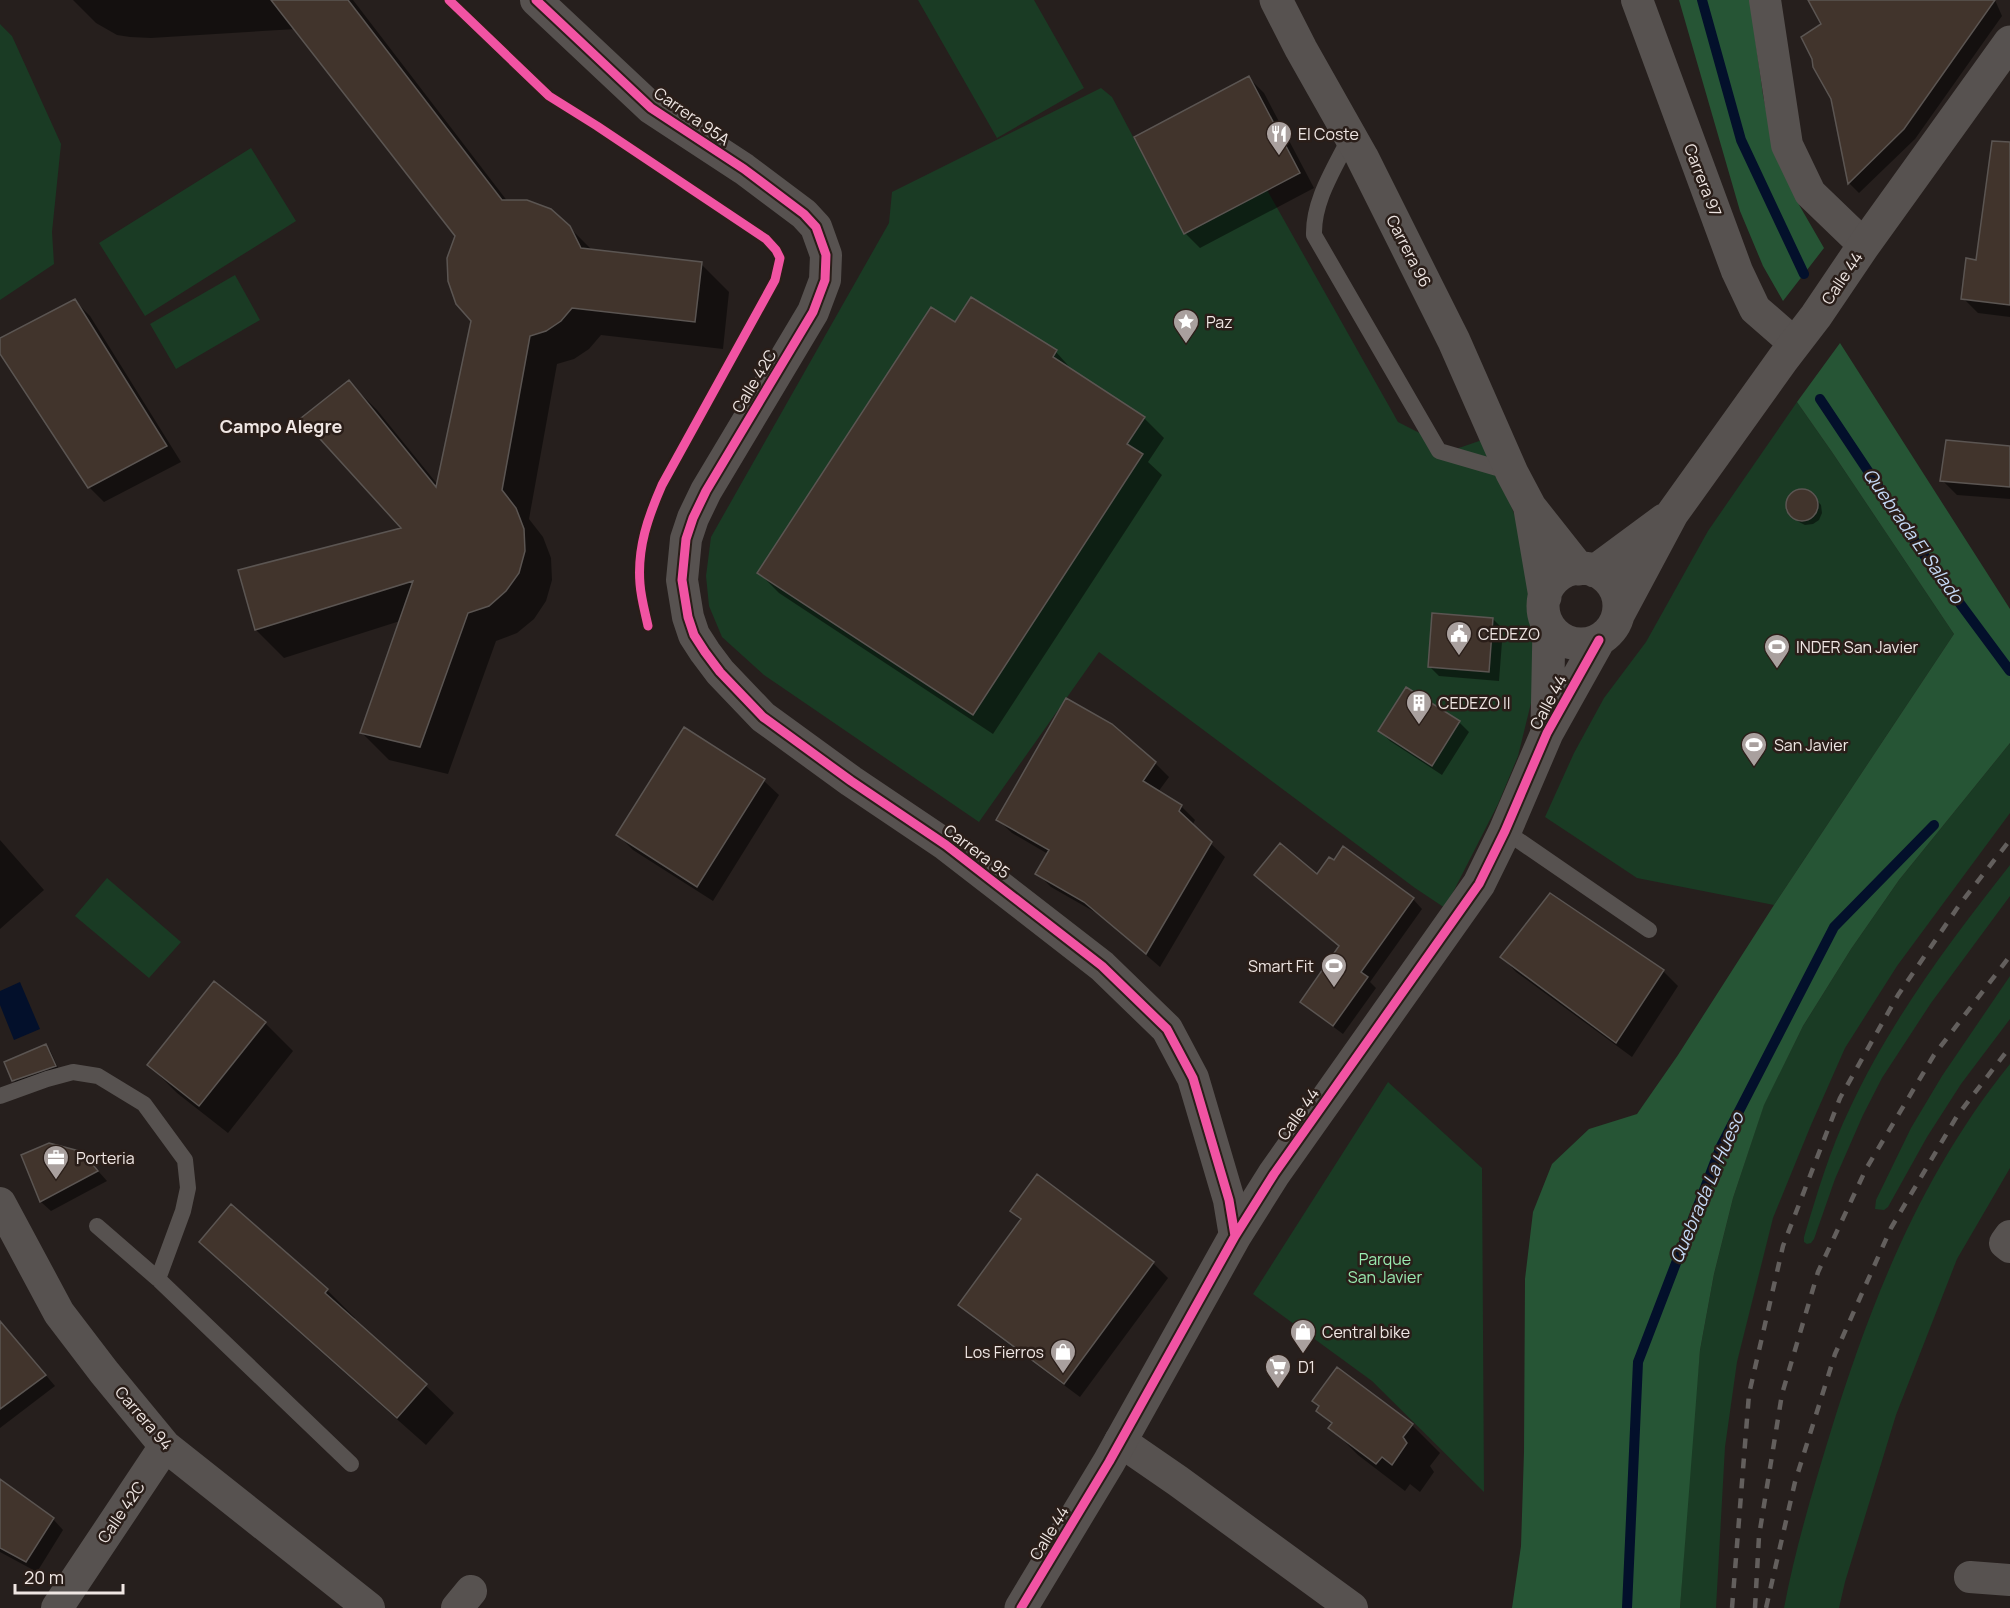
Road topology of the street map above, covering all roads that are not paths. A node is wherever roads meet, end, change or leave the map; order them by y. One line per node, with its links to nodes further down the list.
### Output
1 (536, 0): 8 (street, Carrera 95A)
2 (1276, 0): 6 (street, Carrera 96)
3 (1637, 0): 9 (street, Carrera 97)
4 (1765, 0): 7 (street)
5 (2010, 42): 7 (street, Calle 44)
6 (1350, 137): 10 (street, Carrera 96); 10 (lane)
7 (1864, 245): 9 (street, Calle 44)
8 (826, 255): 13 (street, Calle 42C)
9 (1794, 343): 12 (street, Calle 44)
10 (1512, 473): 11 (street, Carrera 96)
11 (1530, 507): 14 (street, Carrera 96); 15 (street, Carrera 96)
12 (1672, 514): 14 (street, Calle 44); 16 (street, Calle 44)
13 (693, 518): 23 (street, Carrera 95)
14 (1587, 570): 15 (street); 16 (street)
15 (1547, 612): 16 (street); 17 (street, Calle 44)
16 (1608, 627): 17 (street, Calle 44)
17 (1547, 733): 18 (street, Calle 44)
18 (1504, 831): 19 (lane); 23 (street, Calle 44)
19 (1649, 930)
20 (0, 1096): 24 (lane)
21 (0, 1203): 26 (street, Carrera 94)
22 (97, 1226): 24 (lane)
23 (1235, 1236): 25 (street, Calle 44)
24 (158, 1279): 27 (lane)
25 (1120, 1441): 32 (street, Calle 44); 33 (street)
26 (165, 1446): 30 (street, Calle 42C); 31 (street, Carrera 94)
27 (351, 1464)
28 (1970, 1577): 29 (street)
29 (2010, 1580)
30 (57, 1608)
31 (369, 1608)
32 (1021, 1608)
33 (1352, 1608)

